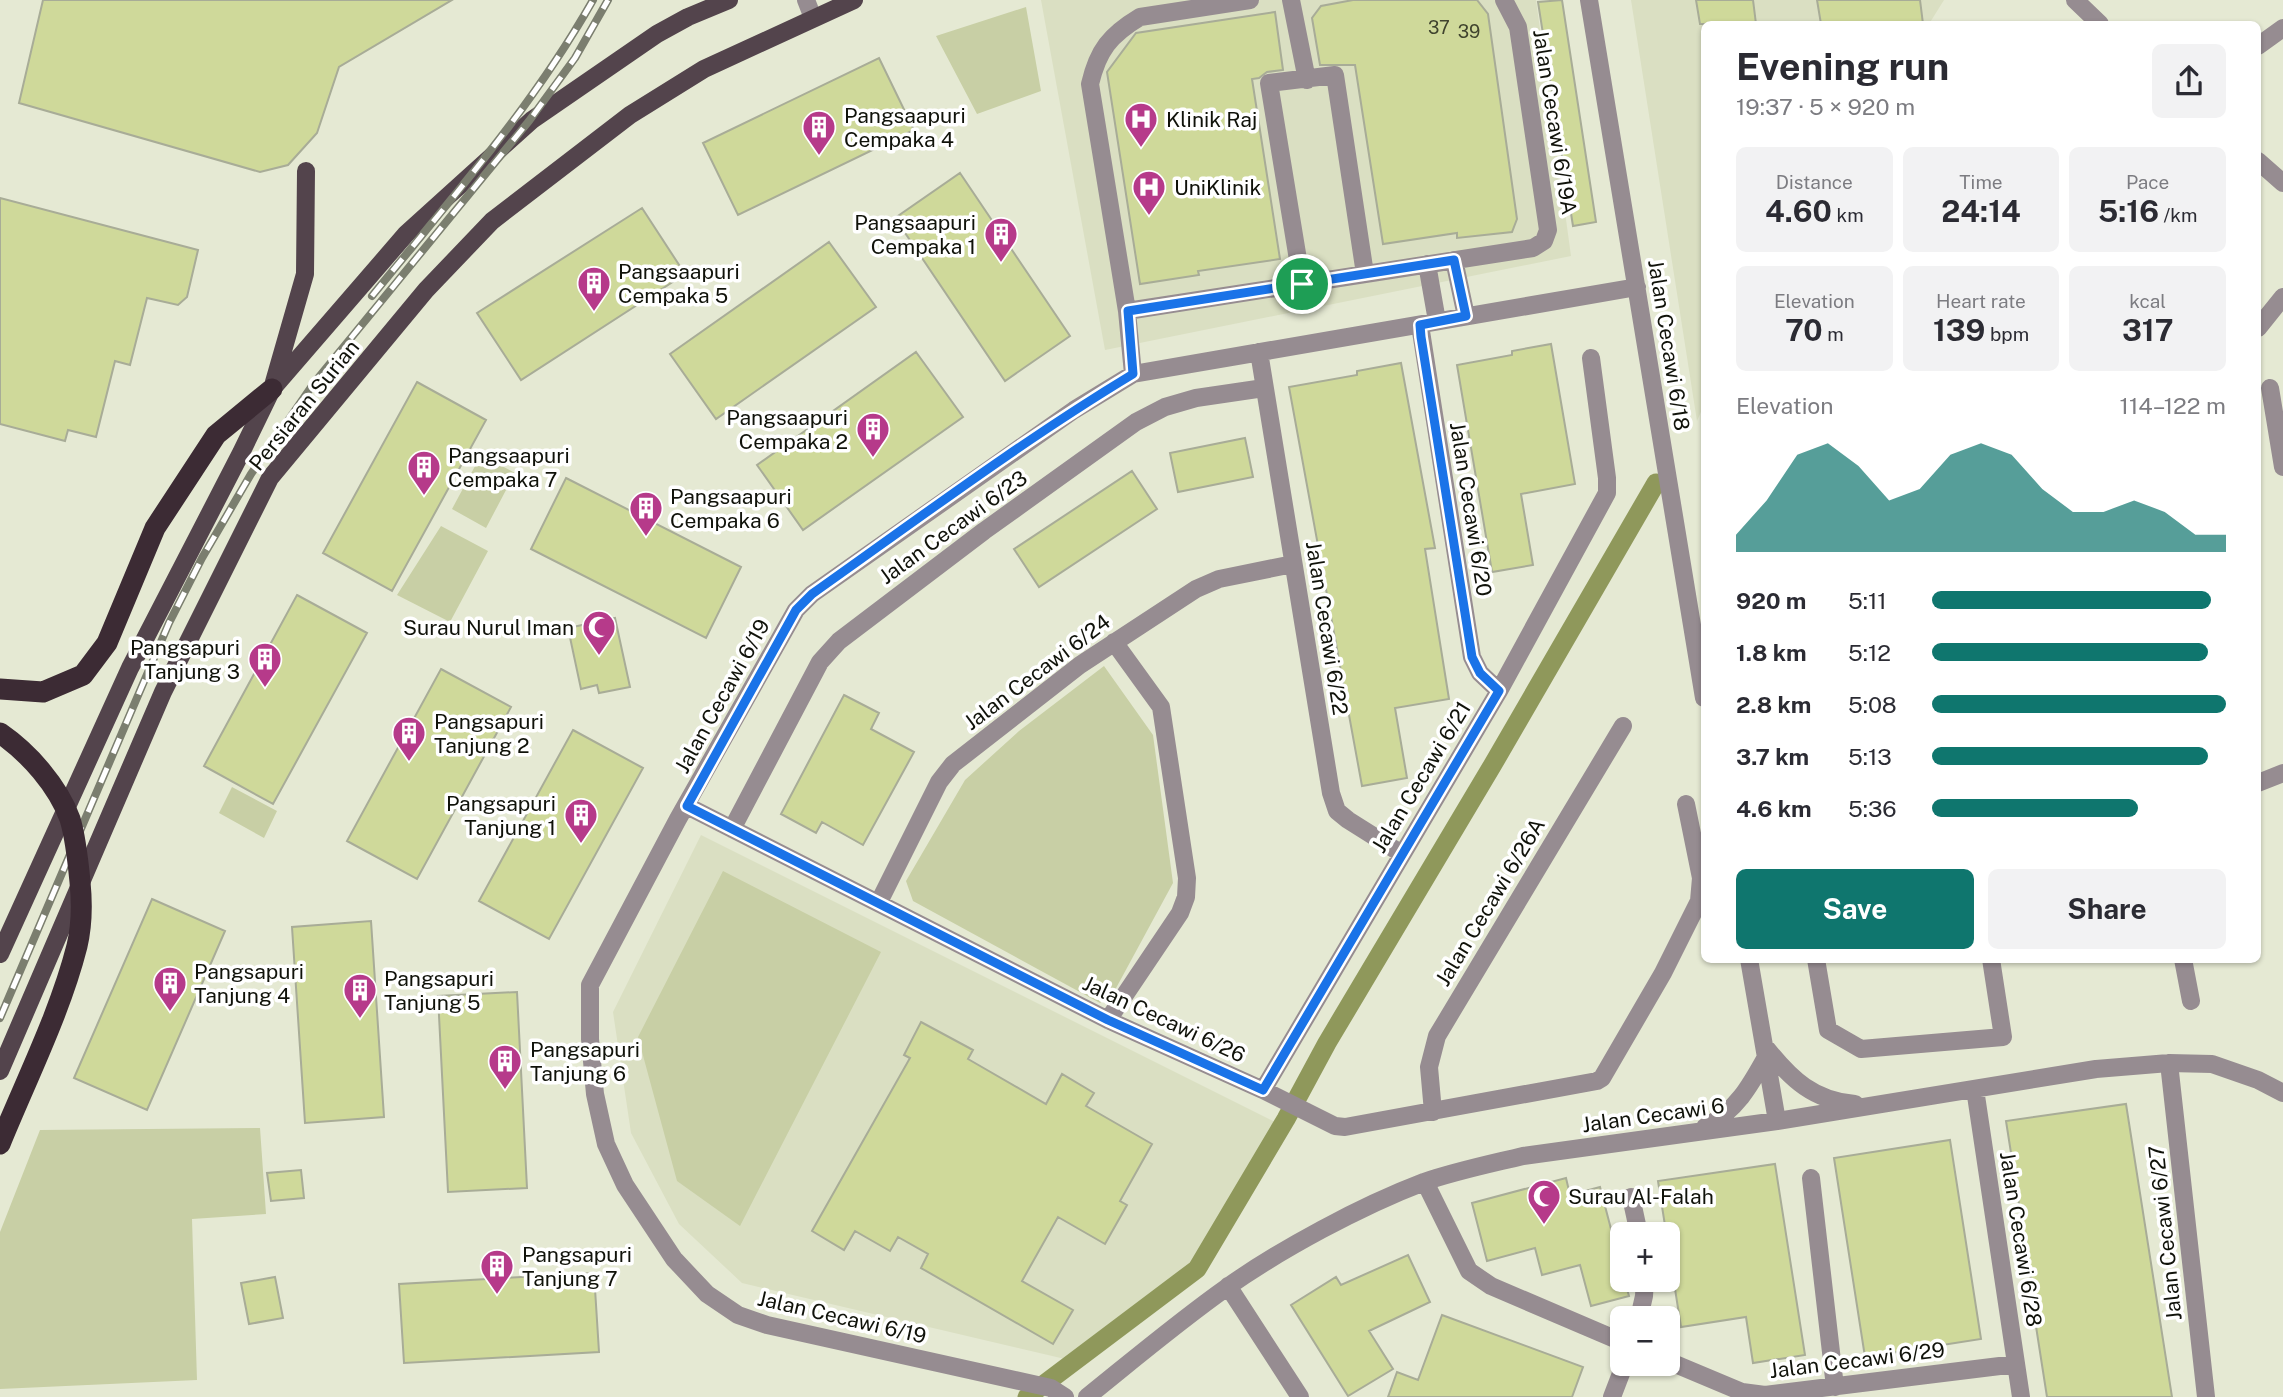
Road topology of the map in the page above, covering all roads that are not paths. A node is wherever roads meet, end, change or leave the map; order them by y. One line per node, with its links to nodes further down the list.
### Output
1 (704, 0): 10 (main road)
2 (729, 0): 10 (main road, Persiaran Surian)
3 (806, 0): 11 (street)
4 (1250, 0): 25 (street)
5 (1292, 0): 15 (street)
6 (1504, 0): 19 (street, Jalan Cecawi 6/19A)
7 (1590, 0): 23 (street, Jalan Cecawi 6/18)
8 (2075, 0): 12 (street)
9 (844, 2): 11 (main road, Persiaran Surian)
10 (688, 17): 34 (main road, Persiaran Surian)
11 (813, 18): 60 (main road, Persiaran Surian)
12 (2097, 21)
13 (2283, 28): 14 (street)
14 (2261, 44)
15 (1307, 80): 21 (street); 22 (street)
16 (2261, 164): 18 (street)
17 (306, 170): 34 (main road)
18 (2283, 183)
19 (1454, 260): 20 (street, Jalan Cecawi 6/19A); 26 (street)
20 (1427, 264): 21 (street, Jalan Cecawi 6/19A); 27 (street, Jalan Cecawi 6/20)
21 (1365, 274): 22 (street, Jalan Cecawi 6/19A)
22 (1302, 284): 25 (street, Jalan Cecawi 6/19A)
23 (1637, 286): 26 (street, Jalan Cecawi 6/19); 37 (street, Jalan Cecawi 6/18)
24 (2283, 297): 28 (street)
25 (1128, 311): 31 (street)
26 (1466, 316): 27 (street, Jalan Cecawi 6/19)
27 (1429, 323): 29 (street, Jalan Cecawi 6/19); 41 (street, Jalan Cecawi 6/20)
28 (2261, 324)
29 (1259, 352): 31 (street, Jalan Cecawi 6/19); 32 (street)
30 (1591, 358): 41 (street, Jalan Cecawi 6/21)
31 (1133, 374): 47 (street, Jalan Cecawi 6/19)
32 (1263, 381): 36 (street, Jalan Cecawi 6/22); 48 (street, Jalan Cecawi 6/23)
33 (2270, 388): 35 (street)
34 (272, 389): 40 (highway); 51 (main road, Persiaran Surian)
35 (2283, 467)
36 (1293, 564): 38 (street, Jalan Cecawi 6/24); 49 (street, Jalan Cecawi 6/22)
37 (1699, 631): 39 (street, Jalan Cecawi 6/18)
38 (1114, 642): 50 (street, Jalan Cecawi 6/24); 57 (street)
39 (1701, 658)
40 (0, 689)
41 (1499, 691): 49 (street, Jalan Cecawi 6/21)
42 (1622, 726): 65 (street, Jalan Cecawi 6/26A)
43 (0, 733): 68 (highway, bridge)
44 (2283, 773): 45 (street)
45 (2261, 782)
46 (1686, 804): 65 (street, Jalan Cecawi 6/26)
47 (687, 806): 48 (street, Jalan Cecawi 6/26); 79 (street, Jalan Cecawi 6/19)
48 (732, 829): 50 (street, Jalan Cecawi 6/26)
49 (1402, 854): 62 (street, Jalan Cecawi 6/21)
50 (879, 902): 57 (street, Jalan Cecawi 6/26)
51 (0, 954)
52 (1750, 963): 58 (street)
53 (1817, 963): 54 (street)
54 (1992, 963)
55 (2184, 963): 56 (street)
56 (2190, 1001)
57 (1108, 1020): 62 (street, Jalan Cecawi 6/26)
58 (1765, 1051): 64 (street); 66 (street); 67 (street)
59 (2169, 1063): 61 (street, Jalan Cecawi 6); 63 (street, Jalan Cecawi 6); 84 (street, Jalan Cecawi 6/27)
60 (0, 1071)
61 (1975, 1089): 64 (street, Jalan Cecawi 6); 75 (street, Jalan Cecawi 6/28)
62 (1263, 1090): 65 (street, Jalan Cecawi 6/26)
63 (2283, 1093)
64 (1874, 1105): 66 (street, Jalan Cecawi 6)
65 (1433, 1112)
66 (1777, 1121): 67 (street, Jalan Cecawi 6)
67 (1688, 1133): 70 (street, Jalan Cecawi 6)
68 (0, 1144)
69 (1811, 1178): 78 (street)
70 (1425, 1182): 73 (street, Jalan Cecawi 6); 74 (street)
71 (1631, 1197): 72 (street)
72 (1636, 1222)
73 (1228, 1286): 80 (street, Jalan Cecawi 6); 81 (street)
74 (1610, 1337)
75 (2016, 1364): 78 (street, Jalan Cecawi 6/29); 83 (street, Jalan Cecawi 6/28)
76 (1680, 1366): 78 (street, Jalan Cecawi 6/29)
77 (1620, 1376): 82 (street)
78 (1835, 1387)
79 (1050, 1390)
80 (1087, 1397)
81 (1300, 1397)
82 (1612, 1397)
83 (2021, 1397)
84 (2206, 1397)

